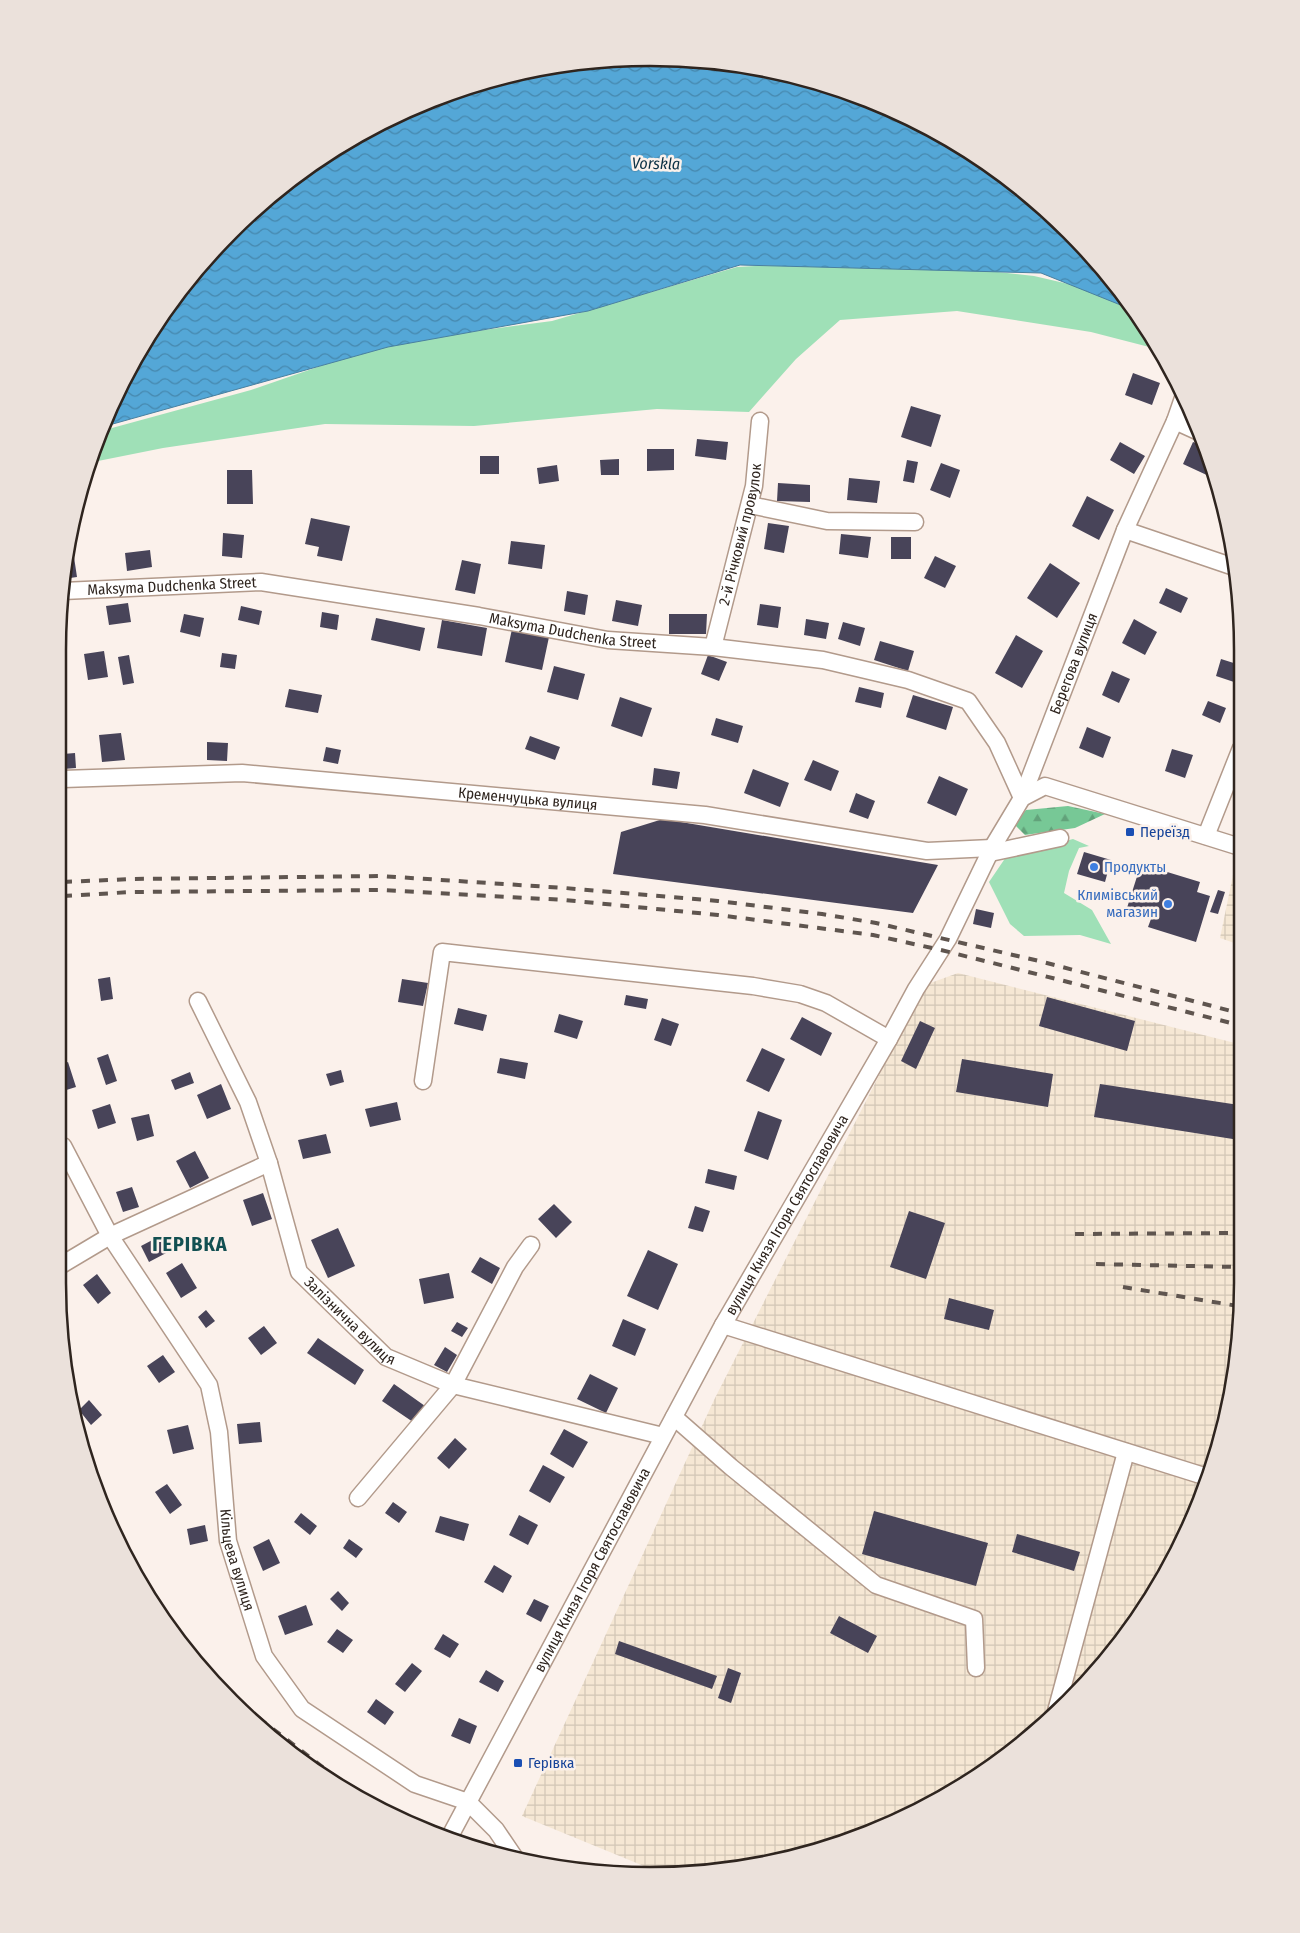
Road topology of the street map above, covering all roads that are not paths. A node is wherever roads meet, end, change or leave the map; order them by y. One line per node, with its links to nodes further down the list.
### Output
1 (1180, 406): 3 (street, Берегова вулиця)
2 (760, 421): 5 (street, 2-й Річковий провулок)
3 (1175, 421): 4 (street); 7 (street, Берегова вулиця)
4 (1189, 427)
5 (750, 505): 6 (street); 10 (street, 2-й Річковий провулок)
6 (915, 522)
7 (1125, 530): 8 (street); 13 (street, Берегова вулиця)
8 (1228, 565)
9 (69, 591): 10 (street, Maksyma Dudchenka Street)
10 (713, 647): 13 (street, Maksyma Dudchenka Street)
11 (1234, 764): 14 (street)
12 (66, 779): 17 (street, Кременчуцька вулиця)
13 (1022, 798): 14 (street); 17 (street, вулиця Князя Ігоря Святославовича)
14 (1206, 836): 16 (street)
15 (1060, 838): 17 (street, Кременчуцька вулиця)
16 (1234, 845)
17 (991, 851): 19 (street, вулиця Князя Ігоря Святославовича)
18 (198, 1002): 22 (street, Залізнична вулиця)
19 (889, 1039): 20 (street); 26 (street, вулиця Князя Ігоря Святославовича)
20 (423, 1081)
21 (66, 1152): 23 (street, Кільцева вулиця)
22 (269, 1163): 23 (street); 27 (street, Залізнична вулиця)
23 (110, 1236): 25 (street); 35 (street, Кільцева вулиця)
24 (532, 1244): 27 (street)
25 (66, 1262)
26 (723, 1325): 28 (street, вулиця Князя Ігоря Святославовича); 30 (street)
27 (452, 1385): 29 (street, Залізнична вулиця); 32 (street)
28 (674, 1417): 29 (street, вулиця Князя Ігоря Святославовича); 33 (street)
29 (664, 1436): 35 (street, вулиця Князя Ігоря Святославовича)
30 (1126, 1452): 31 (street); 34 (street)
31 (1201, 1475)
32 (358, 1498)
33 (976, 1668)
34 (1059, 1700)
35 (468, 1802): 36 (street, вулиця Князя Ігоря Святославовича); 37 (street)
36 (452, 1832)
37 (509, 1849)

